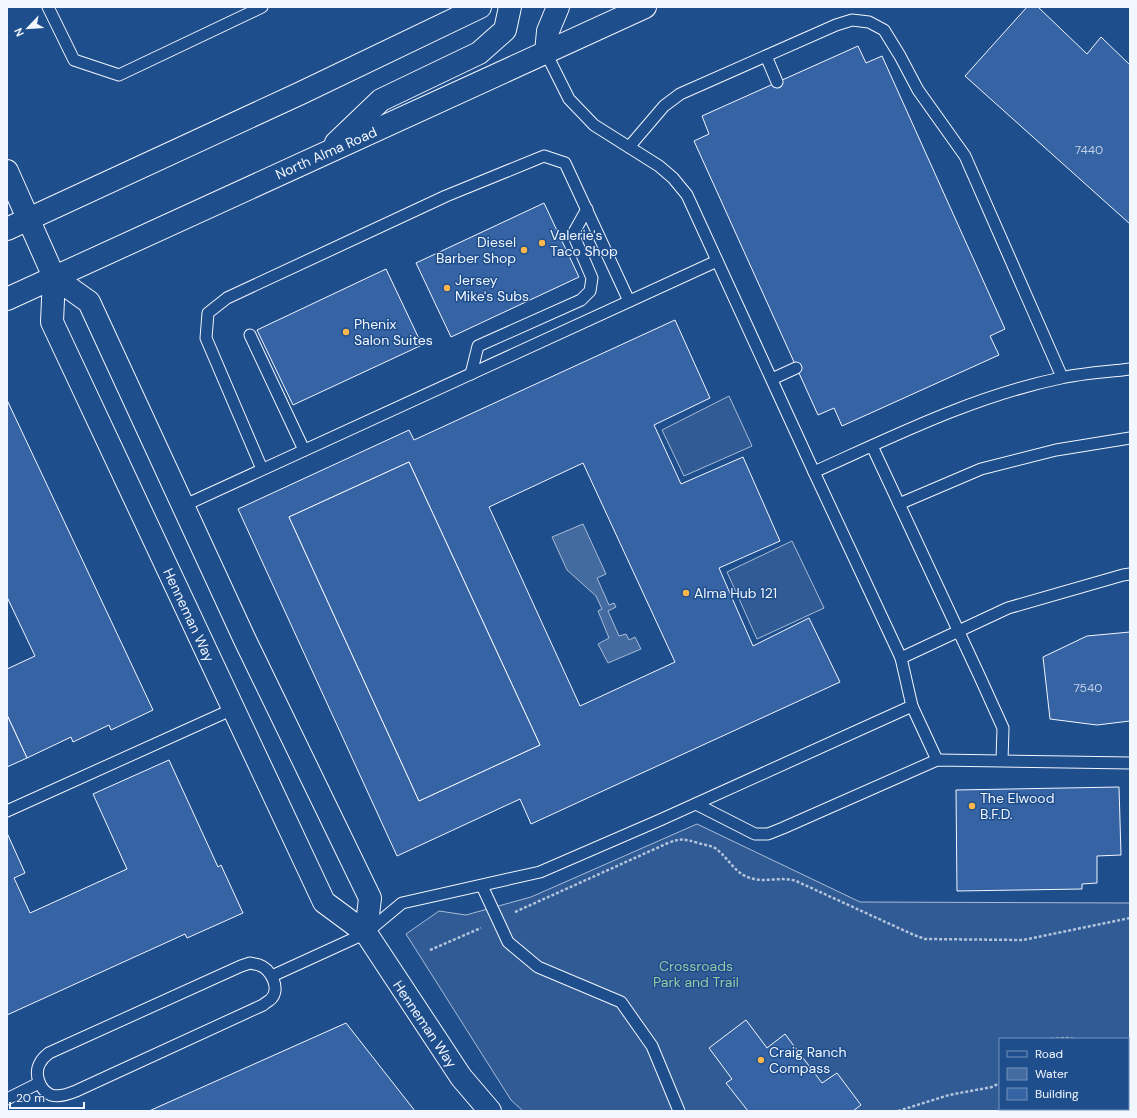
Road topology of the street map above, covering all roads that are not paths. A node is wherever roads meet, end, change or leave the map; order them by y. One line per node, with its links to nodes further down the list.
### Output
1 (48, 7): 2 (lane)
2 (262, 7)
3 (480, 7): 14 (street)
4 (510, 7): 11 (street)
5 (558, 7): 7 (street)
6 (645, 7): 7 (street, North Alma Road)
7 (546, 53): 10 (lane); 11 (street, North Alma Road)
8 (766, 56): 9 (lane); 10 (lane); 24 (lane)
9 (777, 82)
10 (629, 147): 16 (lane)
11 (324, 154): 17 (street, North Alma Road)
12 (7, 171): 14 (street, Henneman Way)
13 (587, 209): 19 (lane); 23 (lane); 29 (lane)
14 (29, 218): 15 (street); 17 (street, Henneman Way)
15 (7, 229)
16 (717, 261): 19 (lane); 25 (lane)
17 (54, 277): 18 (street, North Alma Road); 32 (street); 37 (street, Henneman Way)
18 (7, 299)
19 (629, 301): 23 (lane)
20 (250, 335): 28 (lane)
21 (796, 368): 25 (lane)
22 (1130, 369): 24 (lane)
23 (471, 374): 28 (lane)
24 (1062, 377): 27 (lane)
25 (772, 379): 30 (lane)
26 (1130, 438): 31 (lane)
27 (872, 446): 30 (lane); 31 (lane)
28 (304, 450): 29 (lane)
29 (262, 470): 32 (lane)
30 (814, 472): 35 (lane)
31 (899, 504): 34 (lane)
32 (183, 506): 44 (street)
33 (1130, 574): 34 (lane)
34 (959, 632): 35 (lane); 39 (lane)
35 (901, 658): 36 (lane)
36 (912, 706): 38 (lane); 41 (lane)
37 (233, 709): 42 (lane); 44 (street, Henneman Way)
38 (937, 760): 39 (lane); 41 (lane)
39 (1002, 760): 40 (lane)
40 (1130, 763)
41 (696, 804): 43 (lane)
42 (7, 812)
43 (482, 886): 44 (lane); 49 (lane)
44 (366, 933): 45 (lane); 48 (street, Henneman Way)
45 (272, 976): 46 (lane); 46 (lane)
46 (39, 1083): 47 (lane)
47 (7, 1099)
48 (490, 1111)
49 (680, 1111)

